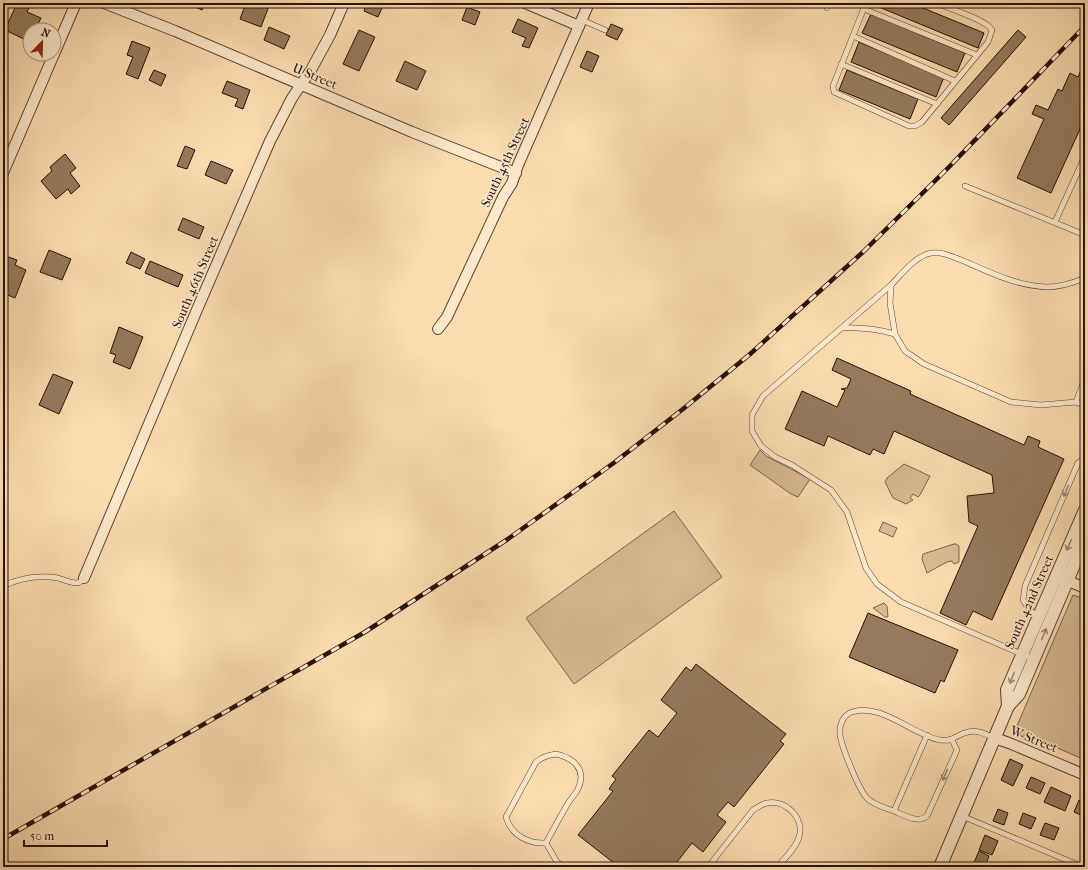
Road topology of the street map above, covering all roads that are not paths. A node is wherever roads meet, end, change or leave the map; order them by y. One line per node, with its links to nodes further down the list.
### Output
1 (76, 3): 11 (street)
2 (104, 3): 17 (street, U Street)
3 (344, 3): 17 (street, South 46th Street)
4 (524, 3): 9 (street)
5 (589, 3): 9 (street, South 45th Street)
6 (866, 3): 8 (lane)
7 (936, 3): 13 (lane)
8 (864, 9): 12 (lane); 13 (lane)
9 (580, 23): 10 (lane); 21 (street, South 45th Street)
10 (605, 30)
11 (62, 35)
12 (853, 36): 15 (lane); 16 (lane)
13 (977, 54): 16 (lane)
14 (51, 62): 20 (street)
15 (841, 64): 18 (lane); 18 (lane)
16 (955, 81): 18 (lane)
17 (301, 85): 21 (street, U Street); 36 (street, South 46th Street)
18 (937, 104)
19 (1085, 156): 23 (lane)
20 (3, 173)
21 (516, 173): 28 (street, South 45th Street)
22 (965, 186): 23 (lane)
23 (1055, 222): 24 (lane)
24 (1085, 235)
25 (1085, 278): 26 (lane)
26 (891, 285): 27 (lane); 29 (lane)
27 (842, 328): 29 (lane); 41 (lane)
28 (438, 329)
29 (895, 334): 31 (lane)
30 (1085, 378): 31 (lane)
31 (1076, 402): 32 (lane)
32 (1085, 406)
33 (1085, 458): 40 (lane, one-way to 40)
34 (1085, 510): 37 (street, South 42nd Street, one-way to 37)
35 (1085, 539): 37 (street, South 42nd Street)
36 (84, 578): 38 (lane)
37 (1062, 578): 39 (street); 40 (street, South 42nd Street); 42 (street, South 42nd Street, one-way to 37)
38 (3, 586)
39 (1085, 588)
40 (1038, 617): 41 (street, South 42nd Street)
41 (1022, 654): 42 (lane); 43 (street, South 42nd Street, one-way to 43)
42 (1033, 659): 43 (street, South 42nd Street)
43 (1008, 706): 45 (street, South 42nd Street)
44 (927, 735): 46 (lane); 48 (lane); 48 (lane)
45 (994, 738): 46 (lane); 47 (street, W Street); 49 (street, South 42nd Street)
46 (952, 740): 48 (lane, one-way to 48)
47 (1085, 774)
48 (894, 811)
49 (962, 816): 54 (street, South 42nd Street); 55 (lane)
50 (546, 843): 50 (lane); 51 (lane)
51 (564, 867)
52 (708, 867): 53 (lane)
53 (777, 867)
54 (940, 867)
55 (1083, 867)

